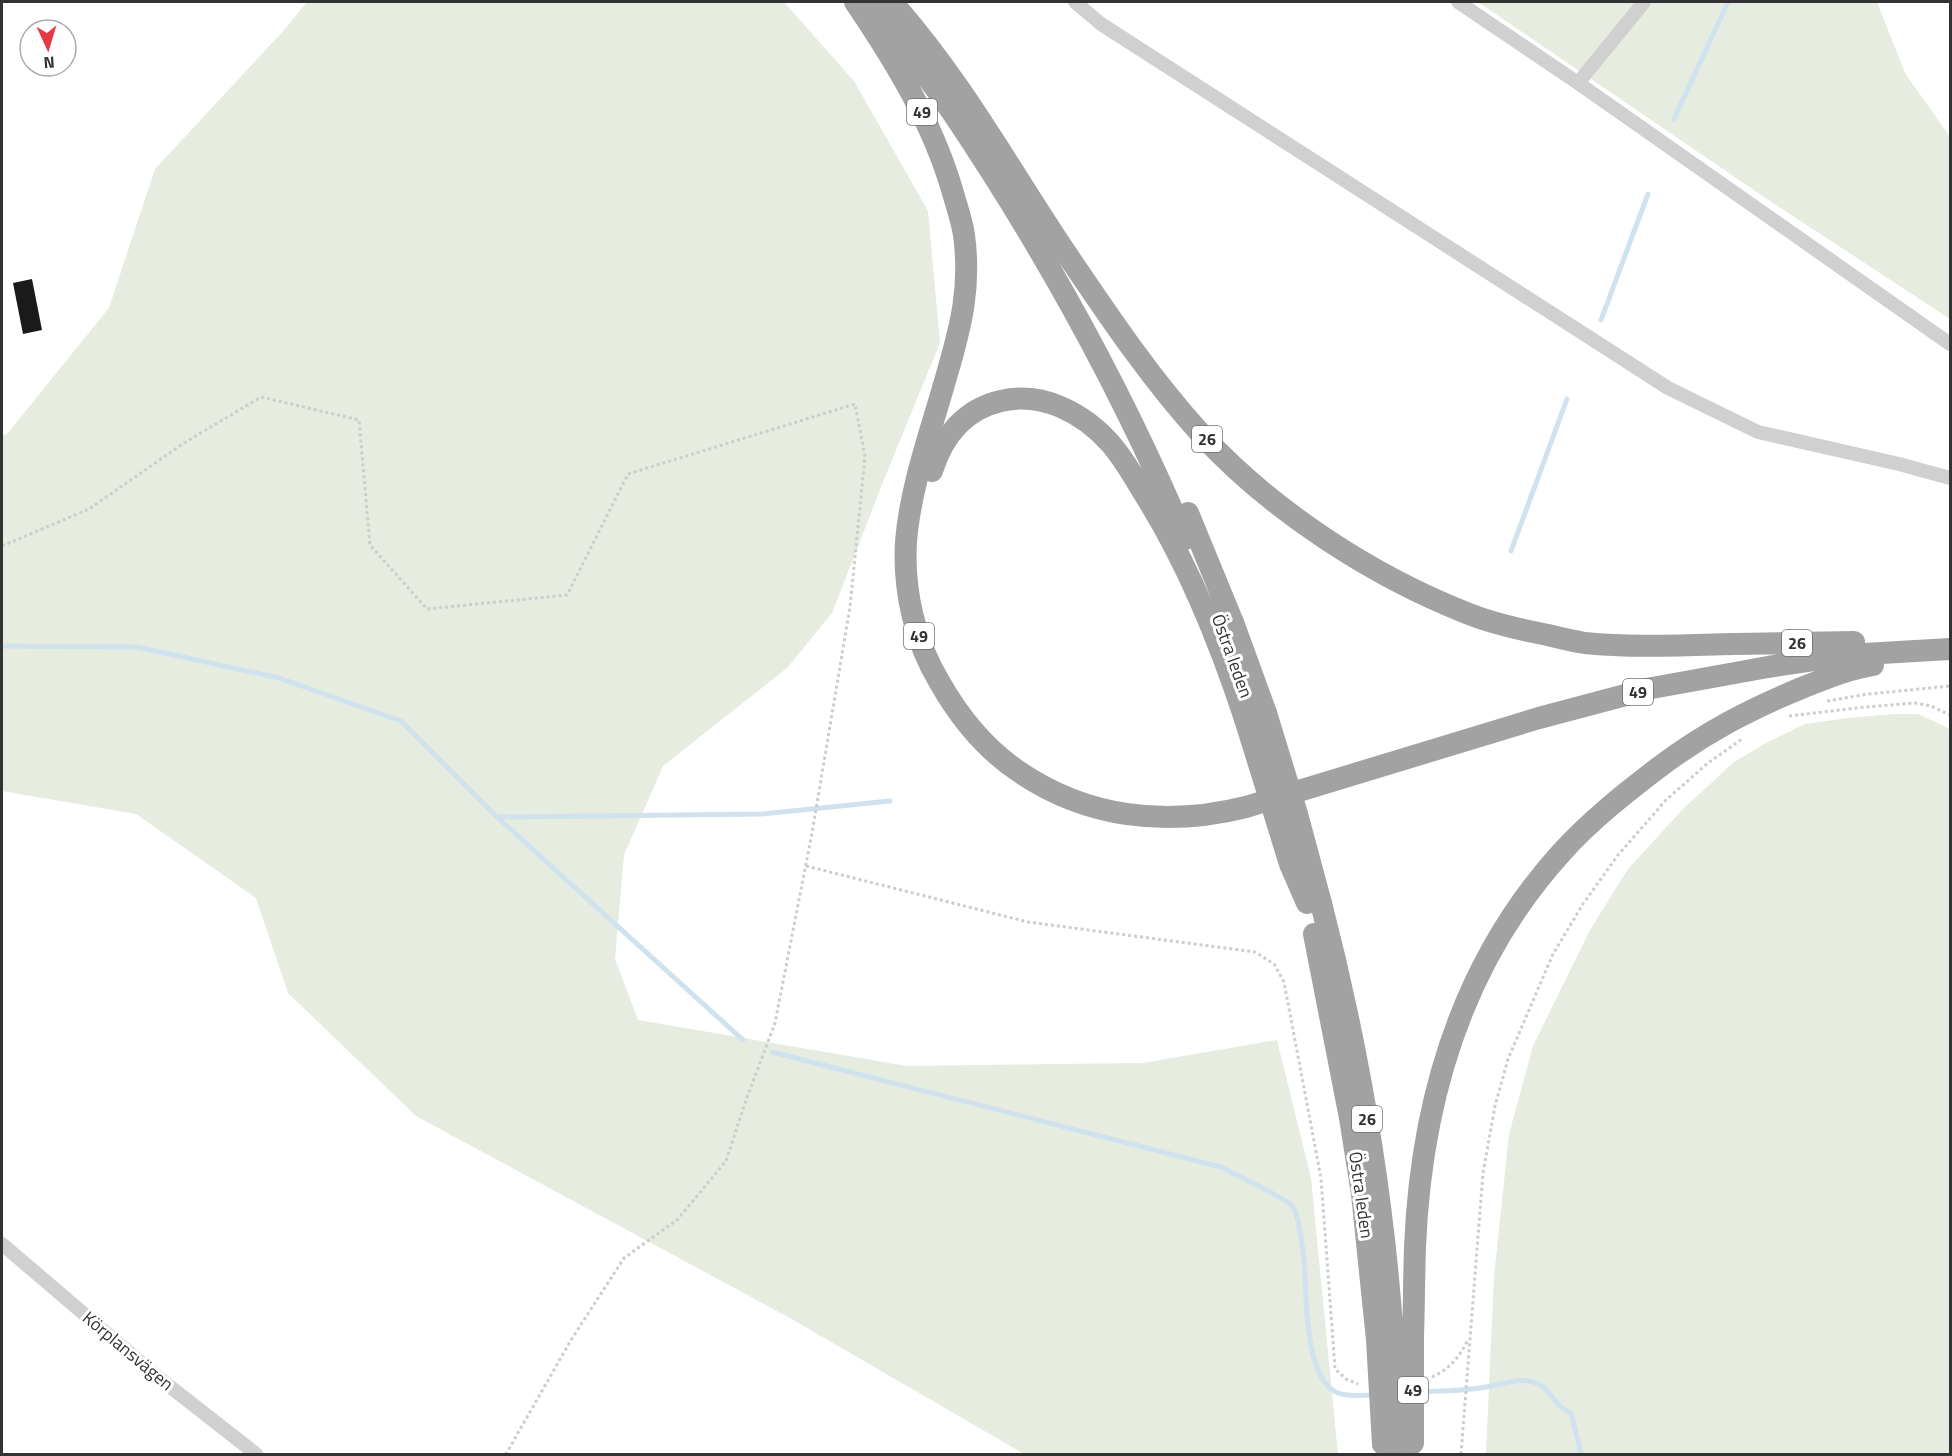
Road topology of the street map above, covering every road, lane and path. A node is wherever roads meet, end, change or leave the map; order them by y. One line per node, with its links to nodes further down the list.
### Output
1 (855, 2): 12 (highway, 49)
2 (870, 2): 18 (highway, Östra leden / 26)
3 (890, 2): 11 (highway, 26); 18 (highway, 26)
4 (1075, 2): 9 (street)
5 (1458, 2): 7 (street)
6 (1644, 2): 7 (street)
7 (1578, 83): 8 (street)
8 (1950, 344)
9 (1950, 478)
10 (2, 546): 20 (path)
11 (1906, 641): 18 (highway, 49)
12 (1950, 649)
13 (1950, 655): 23 (highway)
14 (1950, 686): 15 (path)
15 (1824, 702)
16 (1797, 711): 17 (path)
17 (1950, 715)
18 (1255, 716): 23 (highway, 26, bridge)
19 (1742, 739): 22 (path)
20 (806, 866): 25 (path); 28 (path)
21 (2, 1244): 27 (street, Körplansvägen)
22 (1469, 1338): 24 (path); 29 (path)
23 (1395, 1339): 26 (highway, 26, bridge)
24 (1426, 1380)
25 (1358, 1383)
26 (1399, 1449)
27 (256, 1455)
28 (506, 1455)
29 (1461, 1455)

